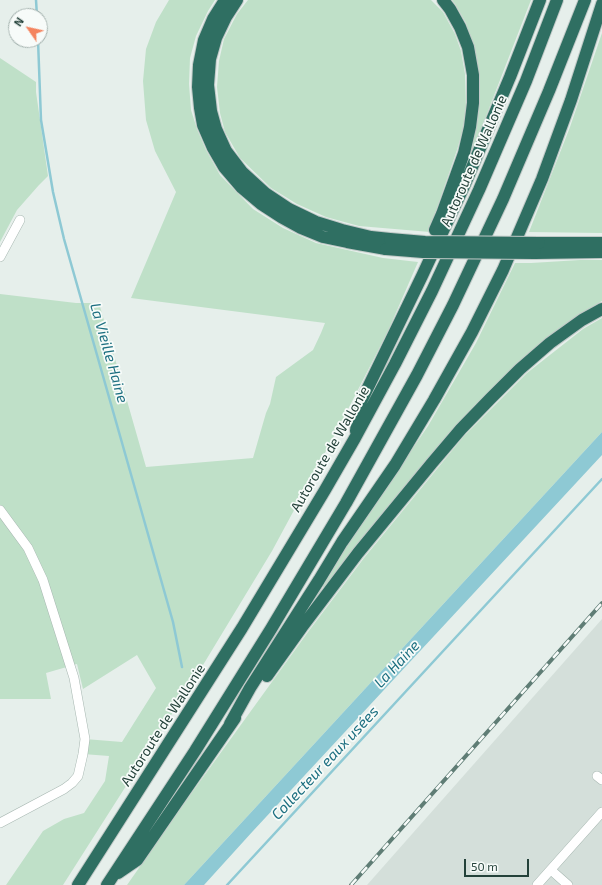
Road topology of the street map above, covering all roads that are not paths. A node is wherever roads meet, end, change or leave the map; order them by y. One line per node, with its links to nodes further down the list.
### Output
1 (225, 0): 10 (highway)
2 (237, 0): 10 (highway)
3 (443, 0): 15 (highway)
4 (540, 0): 15 (highway)
5 (557, 0): 16 (highway, Autoroute de Wallonie)
6 (585, 0): 22 (highway)
7 (602, 4): 18 (highway)
8 (20, 220): 13 (street)
9 (602, 243): 11 (highway)
10 (388, 244): 11 (highway, bridge)
11 (537, 248): 12 (highway)
12 (602, 252)
13 (0, 257)
14 (602, 309): 18 (highway)
15 (401, 320): 16 (highway)
16 (355, 438): 23 (highway, Autoroute de Wallonie)
17 (0, 510): 20 (street)
18 (230, 724): 22 (highway)
19 (602, 812): 21 (street)
20 (0, 823)
21 (551, 870): 24 (street); 25 (street)
22 (110, 880)
23 (78, 885)
24 (537, 885)
25 (568, 885)

